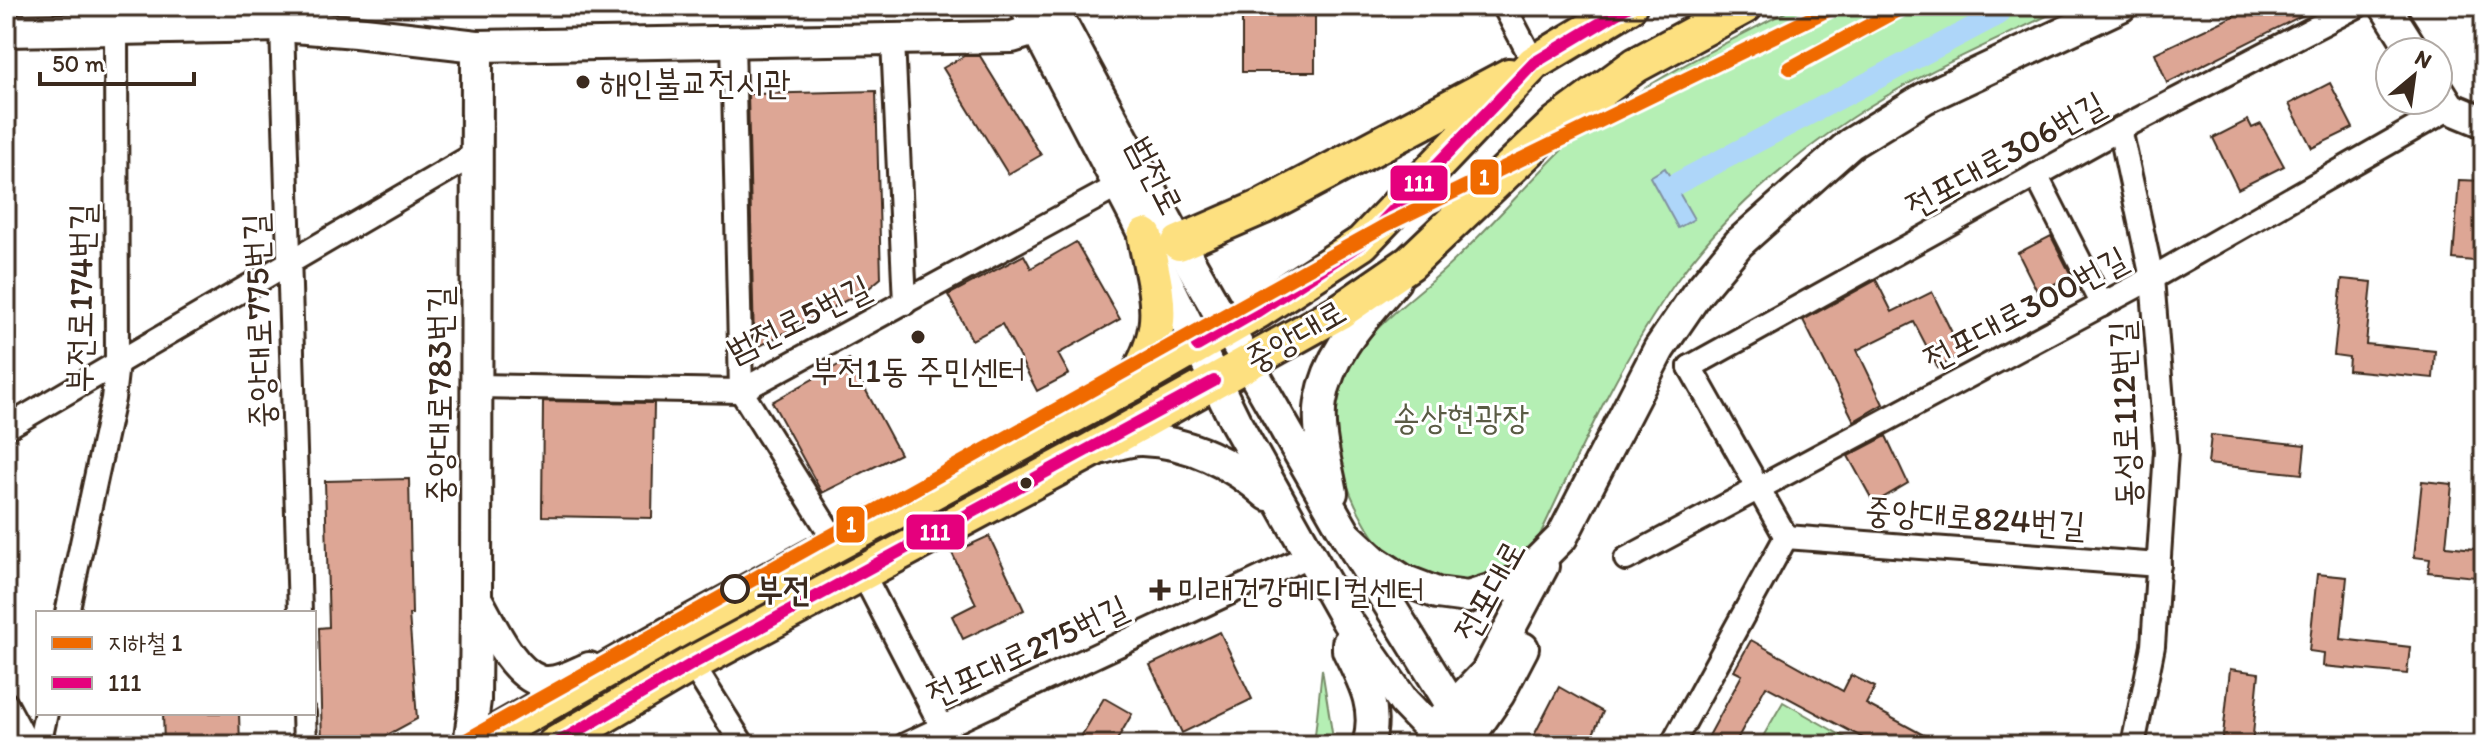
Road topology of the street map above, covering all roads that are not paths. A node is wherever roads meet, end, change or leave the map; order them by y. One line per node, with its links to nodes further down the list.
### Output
1 (1504, 6): 15 (street)
2 (1629, 6): 15 (main road, 중앙대로)
3 (1745, 6): 26 (main road, 중앙대로)
4 (2121, 6): 32 (main road)
5 (2357, 6): 19 (street, 전포대로306번길)
6 (2385, 6): 11 (main road)
7 (1043, 16): 12 (main road); 22 (main road, 범전로); 24 (main road, 범전로)
8 (282, 26): 9 (main road); 14 (main road); 25 (street, 중앙대로775번길)
9 (116, 29): 10 (main road); 34 (street, 부전로174번길)
10 (6, 31)
11 (2404, 36)
12 (893, 40): 13 (main road); 28 (street)
13 (733, 42): 14 (main road); 39 (street)
14 (477, 46): 20 (main road, 중앙대로783번길)
15 (1534, 63): 24 (main road); 30 (main road, 중앙대로)
16 (2454, 104): 18 (main road)
17 (2415, 116): 27 (street, 전포대로300번길)
18 (2484, 122)
19 (2120, 129): 21 (street, 전포대로306번길); 27 (street, 동성로112번길)
20 (477, 153): 25 (street); 38 (main road, 중앙대로783번길)
21 (2036, 175): 29 (street); 35 (street, 전포대로306번길)
22 (1118, 186): 23 (main road, 범전로); 28 (street, 범전로5번길)
23 (1145, 236): 31 (main road, 범전로); 37 (main road)
24 (1179, 243): 30 (main road, 범전로)
25 (291, 262): 34 (street); 54 (street, 중앙대로775번길)
26 (1410, 263): 33 (main road, 중앙대로); 44 (main road)
27 (2152, 278): 29 (street, 전포대로300번길); 50 (street, 동성로112번길)
28 (905, 303): 39 (street, 범전로5번길)
29 (2102, 305): 42 (street, 전포대로300번길)
30 (1229, 328): 31 (main road, 중앙대로); 33 (main road, 범전로)
31 (1197, 346): 36 (main road, 범전로); 37 (main road, 중앙대로)
32 (1659, 349): 35 (street); 45 (main road)
33 (1248, 362): 36 (main road, 중앙대로); 44 (main road, 전포대로)
34 (117, 363): 40 (street); 53 (street, 부전로174번길)
35 (1690, 367): 42 (street)
36 (1214, 381): 41 (main road, 중앙대로); 43 (main road)
37 (1133, 383): 47 (main road, 중앙대로)
38 (477, 386): 39 (street, 범전로5번길); 52 (main road, 중앙대로783번길)
39 (741, 391): 47 (street)
40 (6, 428)
41 (1090, 451): 43 (main road); 51 (main road, 중앙대로)
42 (1758, 489): 46 (street); 49 (street, 전포대로300번길)
43 (1285, 511): 48 (main road)
44 (1342, 527): 45 (main road); 59 (main road, 전포대로)
45 (1562, 537): 59 (main road, 전포대로); 72 (main road, 전포대로)
46 (1786, 537): 50 (street, 중앙대로824번길); 73 (street)
47 (837, 544): 56 (main road, 중앙대로)
48 (1308, 556): 55 (main road); 62 (street, 전포대로275번길)
49 (1626, 559)
50 (2159, 565): 74 (street, 동성로112번길)
51 (862, 572): 57 (main road, 중앙대로); 62 (street)
52 (476, 599): 56 (main road); 67 (main road, 중앙대로783번길)
53 (67, 611)
54 (300, 611)
55 (1347, 621): 63 (main road); 71 (main road)
56 (633, 656): 67 (main road, 중앙대로)
57 (692, 664): 68 (main road, 중앙대로); 69 (street)
58 (6, 704): 64 (street)
59 (1452, 706): 63 (main road, 전포대로); 72 (main road, 전포대로)
60 (46, 715): 65 (street)
61 (304, 715): 66 (street)
62 (942, 727): 70 (street, 전포대로275번길)
63 (1427, 738): 72 (main road)
64 (28, 745)
65 (39, 745)
66 (305, 745)
67 (472, 745)
68 (554, 745)
69 (743, 745)
70 (905, 745)
71 (1368, 745)
72 (1464, 745)
73 (1672, 745)
74 (2133, 745)

